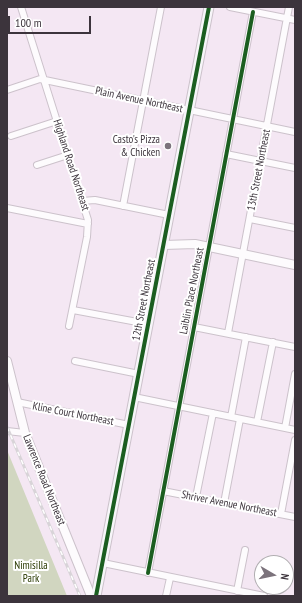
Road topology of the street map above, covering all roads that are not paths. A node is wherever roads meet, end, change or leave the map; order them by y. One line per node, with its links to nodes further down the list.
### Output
1 (21, 7): 9 (street, Highland Road Northeast)
2 (161, 7): 11 (street)
3 (209, 7): 12 (main road, 12th Street Northeast)
4 (230, 7): 6 (street)
5 (289, 7): 7 (street, 13th Street Northeast)
6 (253, 12): 7 (street); 13 (street, Laiblin Place Northeast)
7 (287, 18): 8 (street); 15 (street, 13th Street Northeast)
8 (295, 20)
9 (45, 80): 10 (street, Plain Avenue Northeast); 11 (street, Plain Avenue Northeast); 14 (street, Highland Road Northeast)
10 (7, 90)
11 (143, 102): 12 (street, Plain Avenue Northeast); 24 (street)
12 (189, 111): 13 (street, Plain Avenue Northeast); 26 (main road, 12th Street Northeast)
13 (232, 120): 15 (street, Plain Avenue Northeast); 18 (street, Laiblin Place Northeast)
14 (57, 121): 17 (street); 19 (street, Highland Road Northeast)
15 (267, 127): 16 (street, Plain Avenue Northeast); 20 (street, 13th Street Northeast)
16 (295, 132)
17 (11, 136)
18 (226, 154): 20 (street); 31 (street, Laiblin Place Northeast)
19 (68, 155): 21 (street); 23 (street, Highland Road Northeast)
20 (261, 160): 22 (street); 27 (street, 13th Street Northeast)
21 (37, 165)
22 (295, 168)
23 (82, 200): 24 (street); 28 (street, Highland Road Northeast)
24 (123, 206): 26 (street)
25 (7, 208): 28 (street)
26 (169, 215): 30 (main road, 12th Street Northeast)
27 (250, 219): 29 (street); 32 (street, 13th Street Northeast)
28 (88, 224): 34 (street, Highland Road Northeast)
29 (295, 228)
30 (164, 245): 31 (street); 35 (main road, 12th Street Northeast)
31 (210, 247): 32 (street); 37 (street, Laiblin Place Northeast)
32 (243, 255): 33 (street); 38 (street, 13th Street Northeast)
33 (295, 265)
34 (73, 310): 35 (street); 36 (street, Highland Road Northeast)
35 (148, 324): 44 (main road, 12th Street Northeast)
36 (70, 326)
37 (194, 327): 38 (street); 48 (street, Laiblin Place Northeast)
38 (228, 333): 39 (street)
39 (246, 337): 40 (street); 50 (street)
40 (273, 342): 41 (street); 52 (street)
41 (295, 347)
42 (7, 360): 47 (street, Lawrence Road Northeast)
43 (75, 361): 44 (street)
44 (139, 374): 46 (main road, 12th Street Northeast)
45 (295, 374): 54 (street)
46 (134, 397): 48 (street); 53 (main road, 12th Street Northeast)
47 (17, 402): 53 (street, Kline Court Northeast); 57 (street, Lawrence Road Northeast)
48 (180, 406): 49 (street); 59 (street, Laiblin Place Northeast)
49 (213, 413): 50 (street); 60 (street)
50 (231, 417): 51 (street)
51 (240, 419): 52 (street); 61 (street)
52 (257, 422): 54 (street)
53 (129, 425): 65 (main road, 12th Street Northeast)
54 (285, 428): 55 (street)
55 (295, 430)
56 (7, 431): 57 (street)
57 (25, 433): 70 (street, Lawrence Road Northeast)
58 (295, 440): 62 (street)
59 (163, 491): 60 (street, Shriver Avenue Northeast); 66 (street, Laiblin Place Northeast)
60 (196, 497): 61 (street, Shriver Avenue Northeast)
61 (224, 503): 62 (street, Shriver Avenue Northeast)
62 (281, 514): 63 (street, Shriver Avenue Northeast)
63 (295, 517)
64 (245, 550): 69 (street)
65 (103, 563): 66 (street); 71 (main road, 12th Street Northeast)
66 (148, 573): 67 (street)
67 (170, 578): 68 (street); 72 (street)
68 (229, 589): 69 (street); 73 (street)
69 (237, 591): 74 (street)
70 (92, 596)
71 (96, 596)
72 (166, 596)
73 (228, 596)
74 (264, 596)

